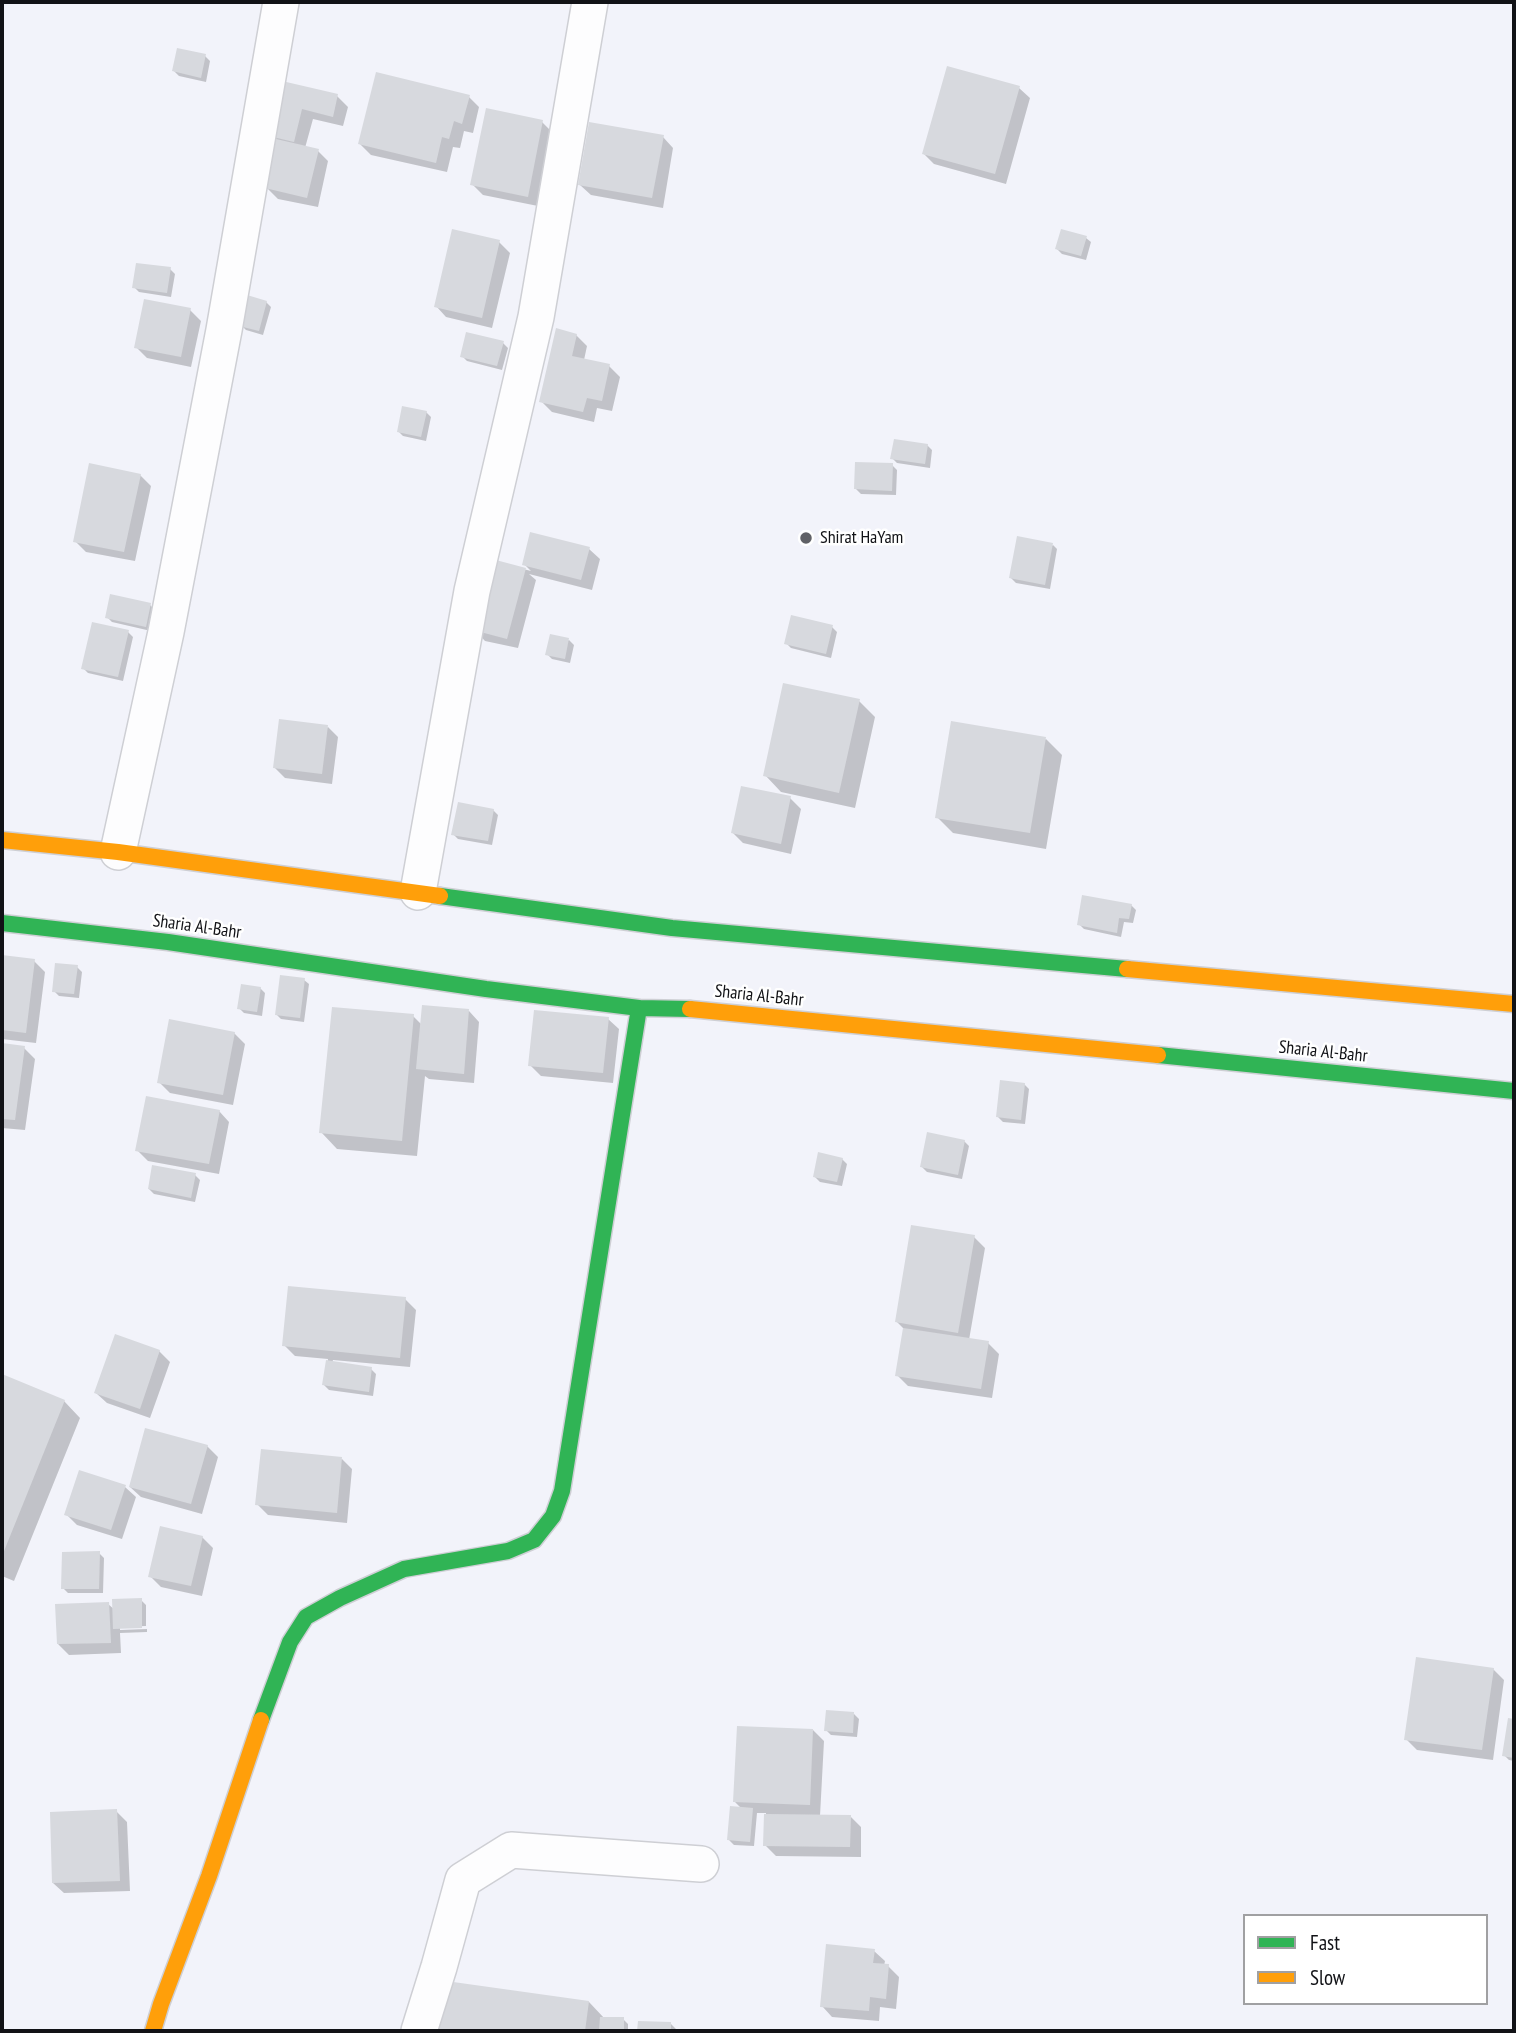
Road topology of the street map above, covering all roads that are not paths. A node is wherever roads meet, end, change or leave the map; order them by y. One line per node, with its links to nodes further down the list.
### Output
1 (281, 2): 4 (street)
2 (590, 2): 5 (street)
3 (2, 840): 4 (main road)
4 (118, 852): 5 (main road)
5 (418, 892): 7 (main road)
6 (2, 923): 8 (main road, Sharia Al-Bahr)
7 (1514, 1004)
8 (639, 1007): 9 (main road, Sharia Al-Bahr); 11 (main road)
9 (1514, 1091)
10 (701, 1864): 12 (street)
11 (153, 2031)
12 (419, 2031)

